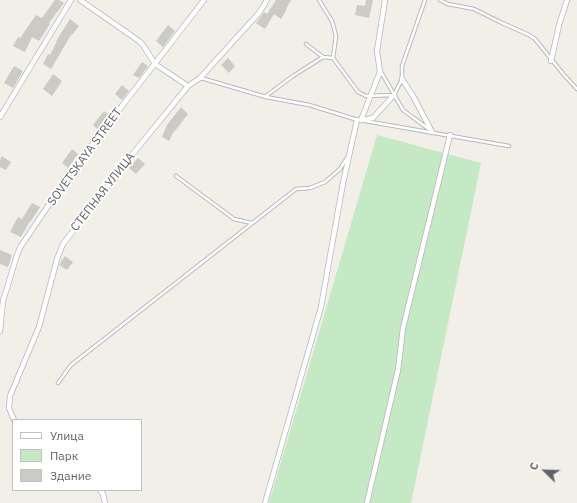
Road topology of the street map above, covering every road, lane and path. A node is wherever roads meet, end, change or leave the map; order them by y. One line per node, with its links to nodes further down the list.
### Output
1 (71, 0): 23 (street)
2 (80, 0): 14 (street)
3 (204, 0): 14 (street, SOVETSKAYA STREET)
4 (267, 0): 16 (street, СТЕПНАЯ УЛИЦА)
5 (319, 0): 12 (lane)
6 (386, 0): 15 (street)
7 (425, 0): 17 (lane)
8 (440, 0): 13 (lane)
9 (567, 0): 13 (street)
10 (306, 44): 11 (lane)
11 (323, 57): 12 (lane); 22 (lane)
12 (333, 58): 20 (lane)
13 (551, 61): 19 (lane)
14 (155, 64): 18 (street); 31 (street, SOVETSKAYA STREET)
15 (380, 72): 20 (street); 21 (lane)
16 (200, 78): 18 (street, СТЕПНАЯ УЛИЦА); 22 (lane)
17 (402, 79): 21 (lane); 25 (street)
18 (188, 86): 33 (street, СТЕПНАЯ УЛИЦА)
19 (577, 89)
20 (370, 96): 21 (lane); 24 (street)
21 (394, 96): 24 (street); 25 (lane)
22 (266, 97): 24 (lane)
23 (0, 117)
24 (359, 120): 25 (lane); 28 (street)
25 (432, 132): 26 (lane)
26 (450, 135): 27 (lane); 37 (street)
27 (509, 146)
28 (349, 154): 30 (lane); 36 (street)
29 (176, 176): 30 (lane)
30 (252, 224): 32 (lane)
31 (0, 330)
32 (58, 384)
33 (14, 419)
34 (101, 491): 35 (street)
35 (105, 503)
36 (265, 503)
37 (367, 503)

